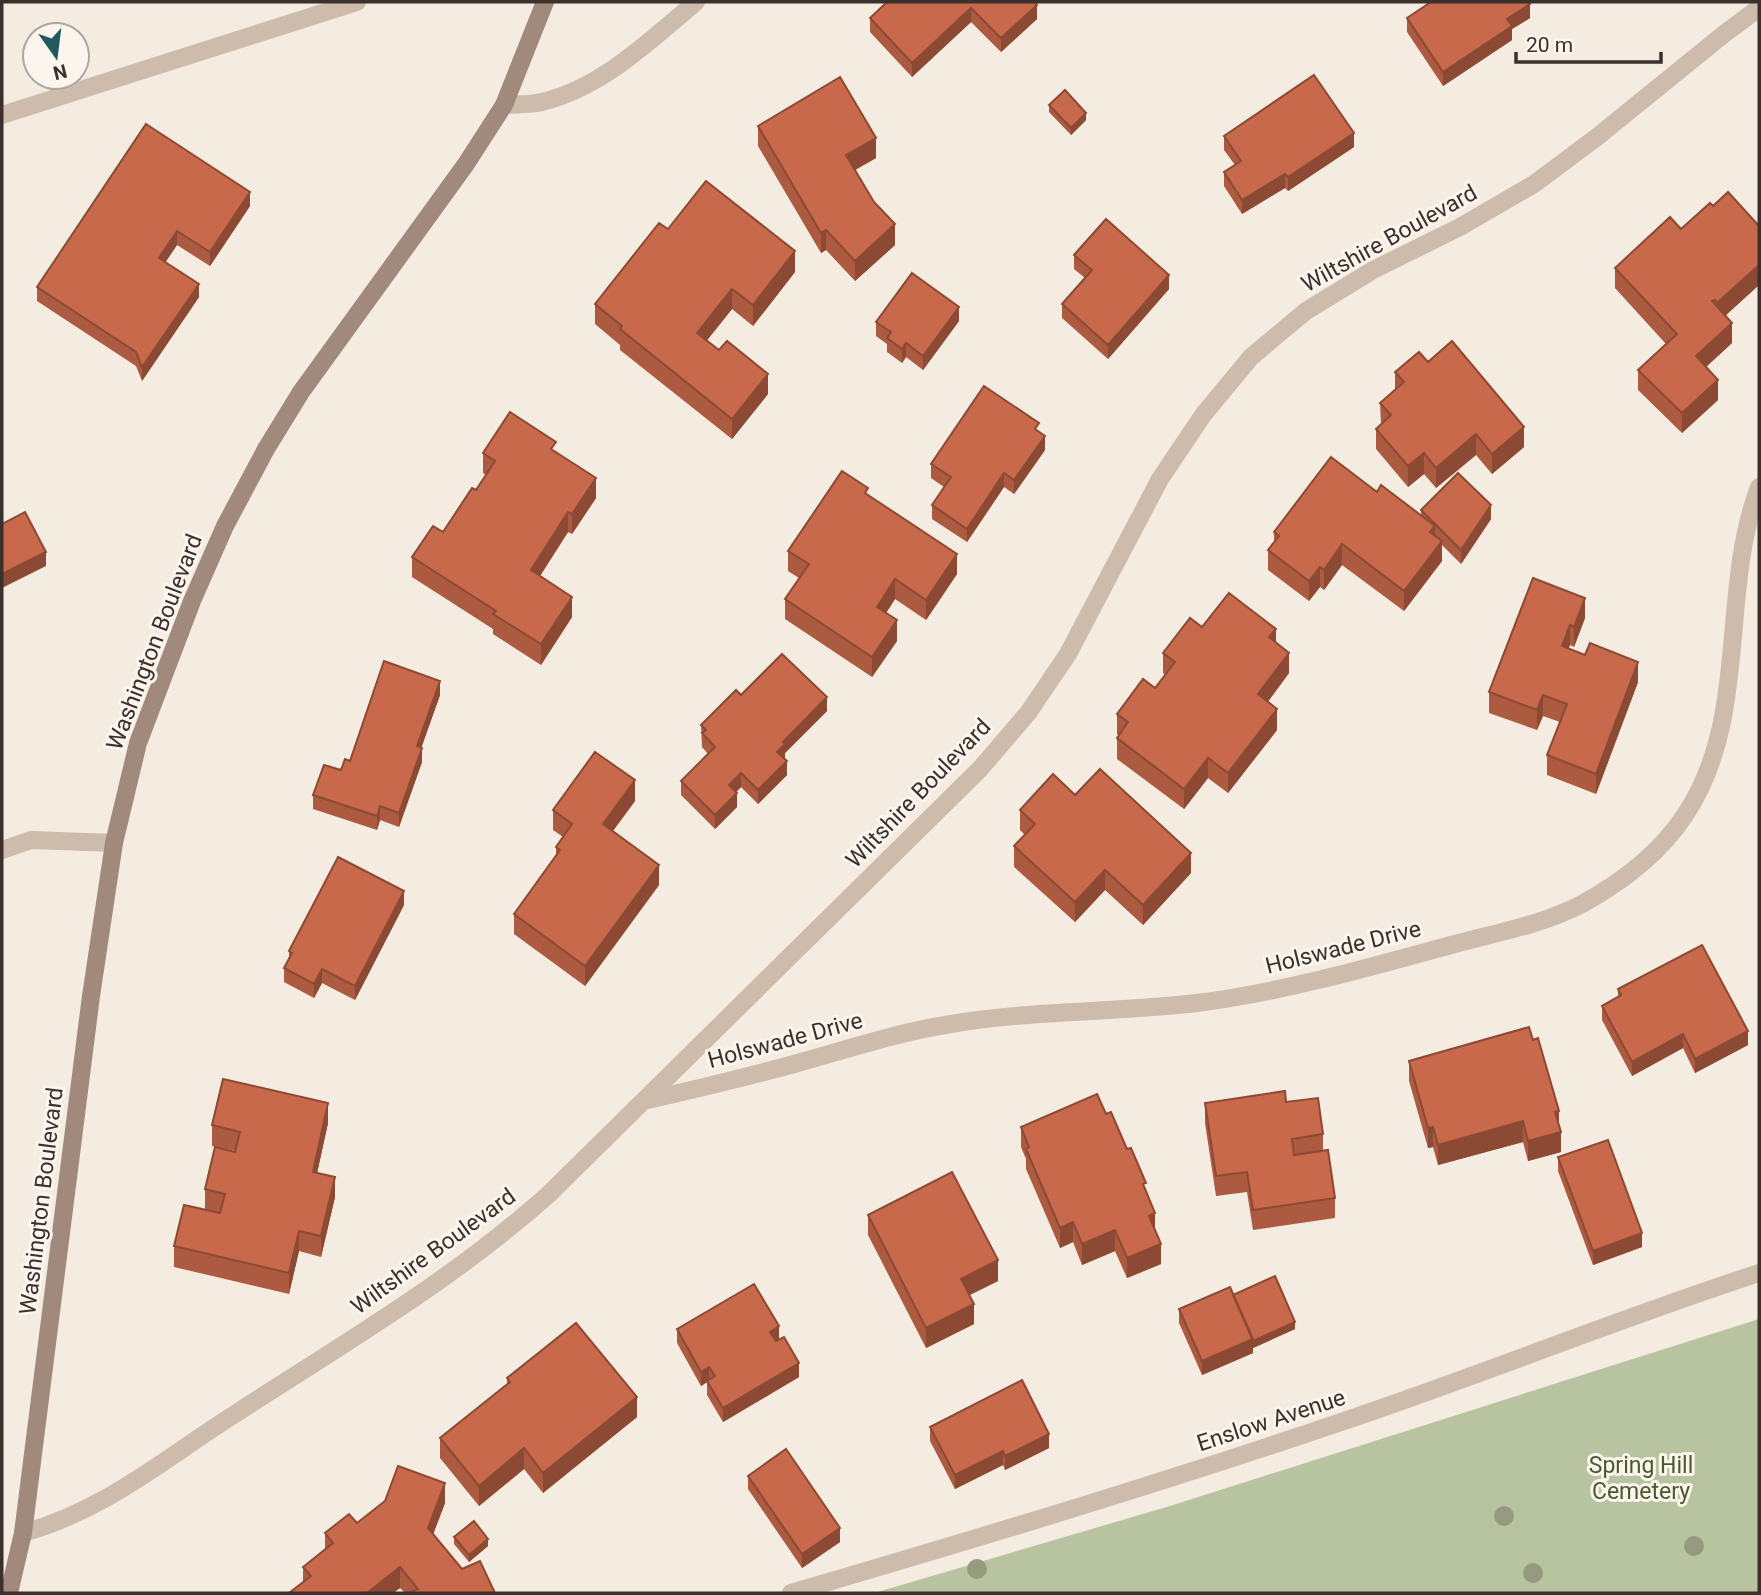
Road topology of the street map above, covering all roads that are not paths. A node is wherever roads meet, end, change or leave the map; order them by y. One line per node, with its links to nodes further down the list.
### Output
1 (357, 2): 6 (street)
2 (545, 2): 5 (street, Washington Boulevard)
3 (696, 2): 5 (street)
4 (1759, 8): 10 (street, Wiltshire Boulevard)
5 (504, 105): 8 (street, Washington Boulevard)
6 (2, 116)
7 (1759, 486): 10 (street, Holswade Drive)
8 (114, 843): 9 (street); 12 (street, Washington Boulevard)
9 (2, 850)
10 (643, 1101): 12 (street, Wiltshire Boulevard)
11 (1759, 1273): 14 (street, Enslow Avenue)
12 (23, 1533): 13 (street, Washington Boulevard)
13 (9, 1593)
14 (791, 1593)

